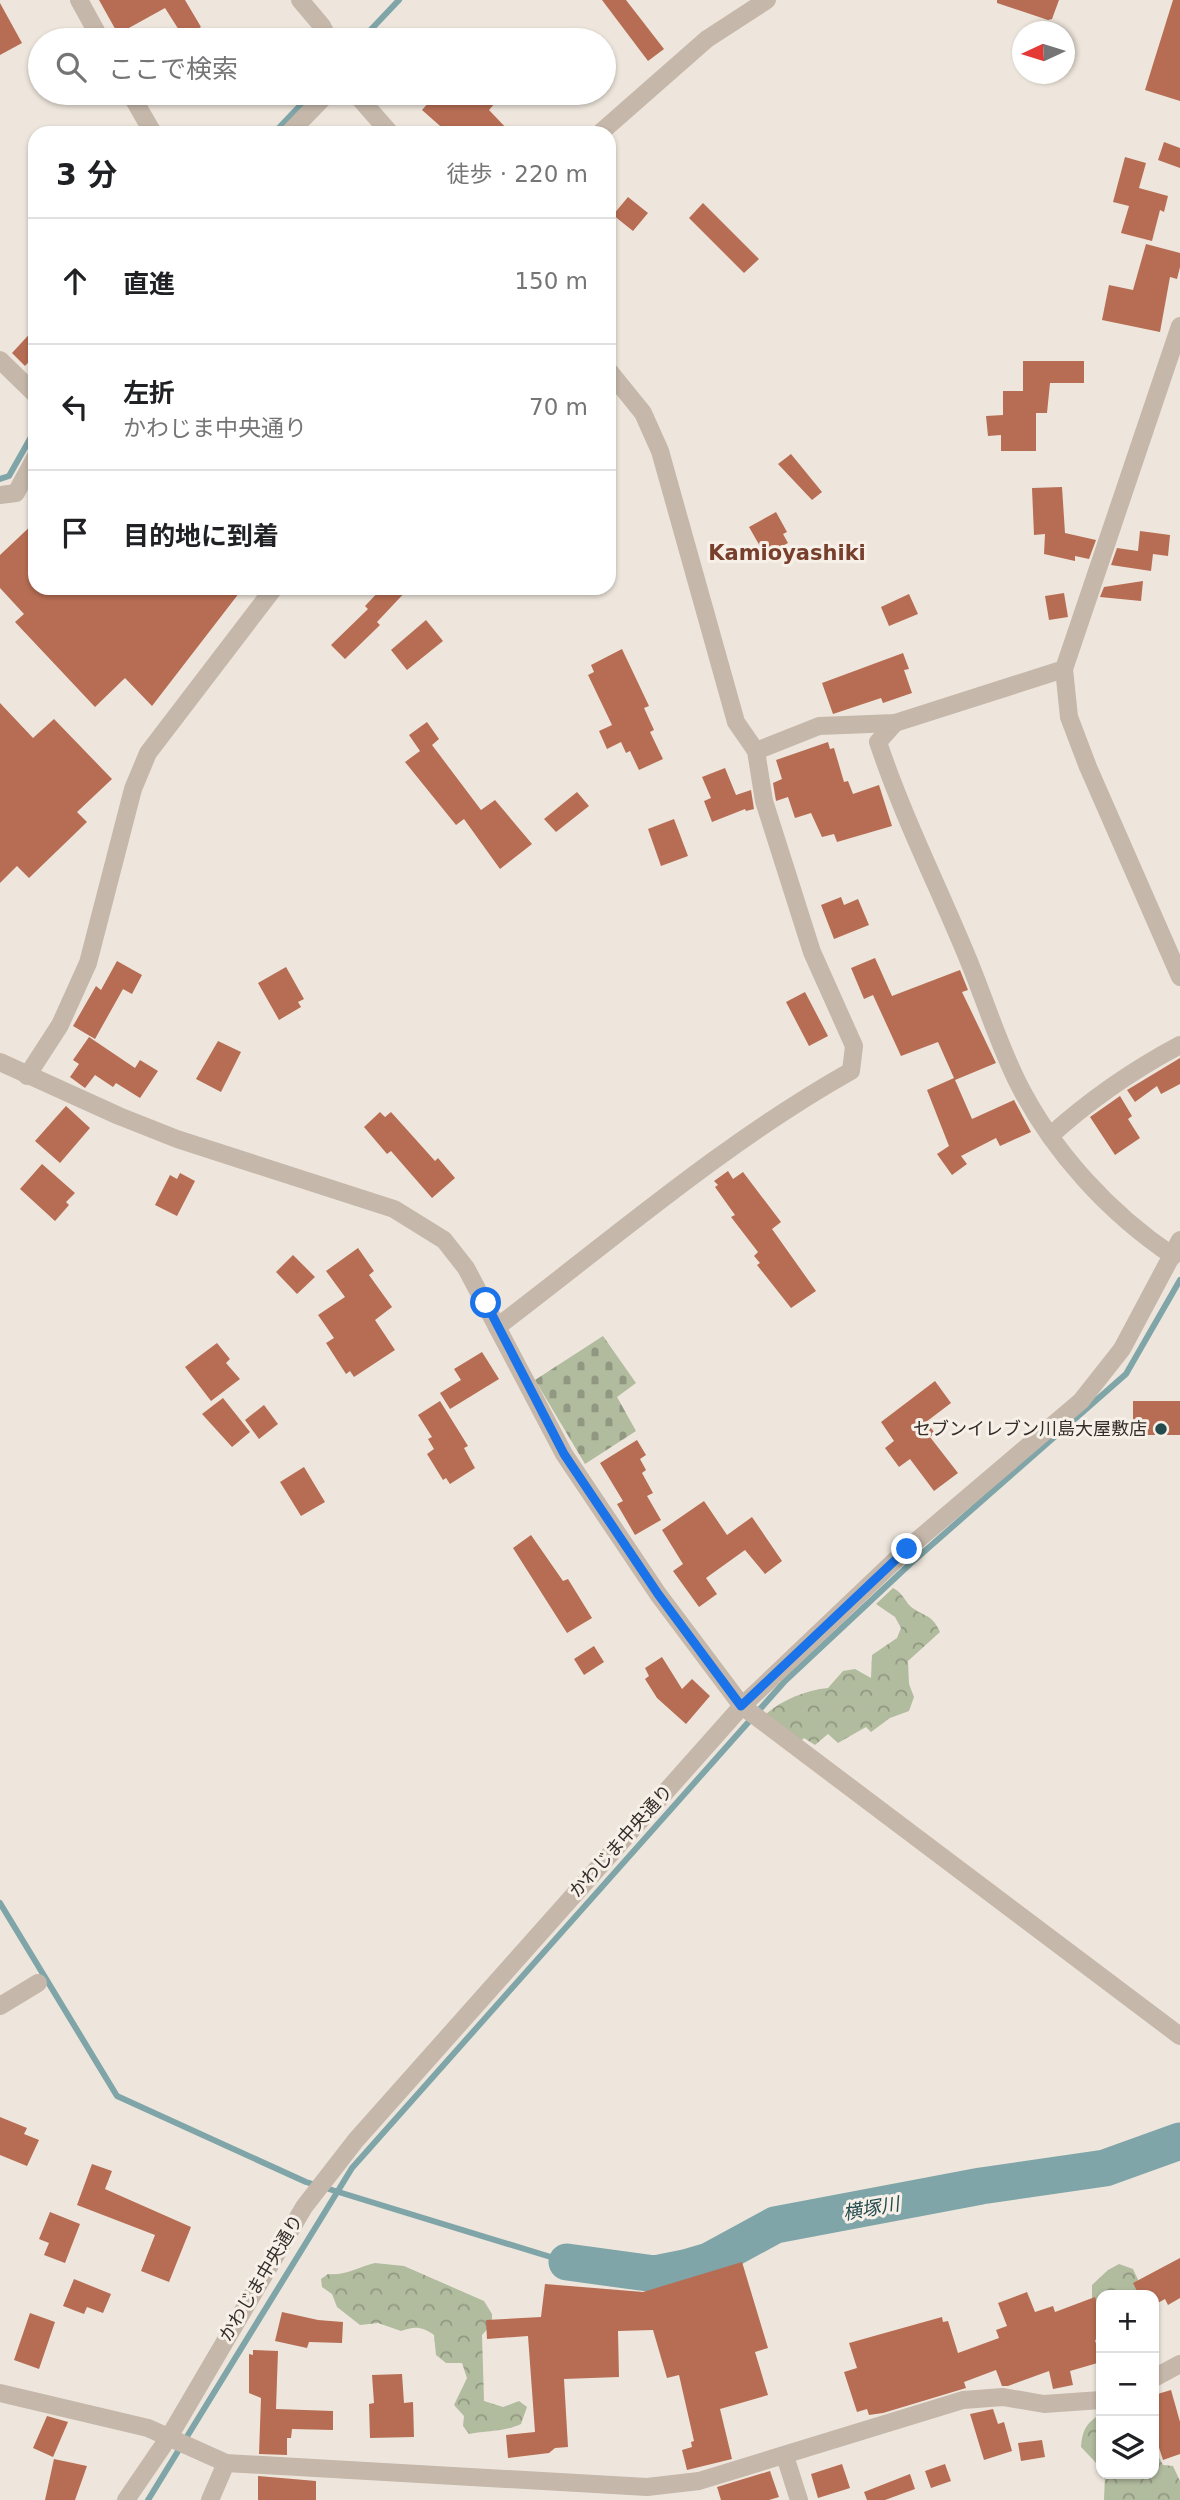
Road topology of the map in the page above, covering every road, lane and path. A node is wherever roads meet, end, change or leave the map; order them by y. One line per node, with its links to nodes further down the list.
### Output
1 (79, 0): 4 (street)
2 (300, 0): 5 (street)
3 (767, 0): 12 (street)
4 (94, 28)
5 (323, 28)
6 (137, 105): 9 (street)
7 (316, 105): 10 (street)
8 (366, 105): 11 (street)
9 (149, 126)
10 (296, 126)
11 (384, 126)
12 (608, 126)
13 (1180, 326): 20 (street)
14 (0, 360): 16 (street)
15 (616, 380): 22 (street)
16 (28, 387)
17 (28, 471): 18 (street)
18 (0, 495)
19 (269, 595): 26 (street)
20 (1064, 669): 21 (street); 23 (street)
21 (895, 723): 22 (street); 27 (street)
22 (756, 751): 29 (street)
23 (1180, 977)
24 (1180, 1045): 27 (street)
25 (0, 1062): 26 (street)
26 (27, 1076): 29 (street)
27 (1051, 1135): 28 (street)
28 (1177, 1248): 30 (street, かわじま中央通り)
29 (497, 1327): 30 (street)
30 (741, 1706): 33 (street); 38 (street, かわじま中央通り)
31 (38, 1983): 32 (street)
32 (0, 2006)
33 (1180, 2036)
34 (1180, 2364): 35 (street)
35 (1159, 2375)
36 (0, 2393): 38 (street)
37 (1096, 2400): 39 (street)
38 (169, 2437): 40 (street); 41 (street, かわじま中央通り)
39 (785, 2456): 40 (street); 43 (street)
40 (226, 2463): 42 (street)
41 (126, 2500)
42 (210, 2500)
43 (799, 2500)

